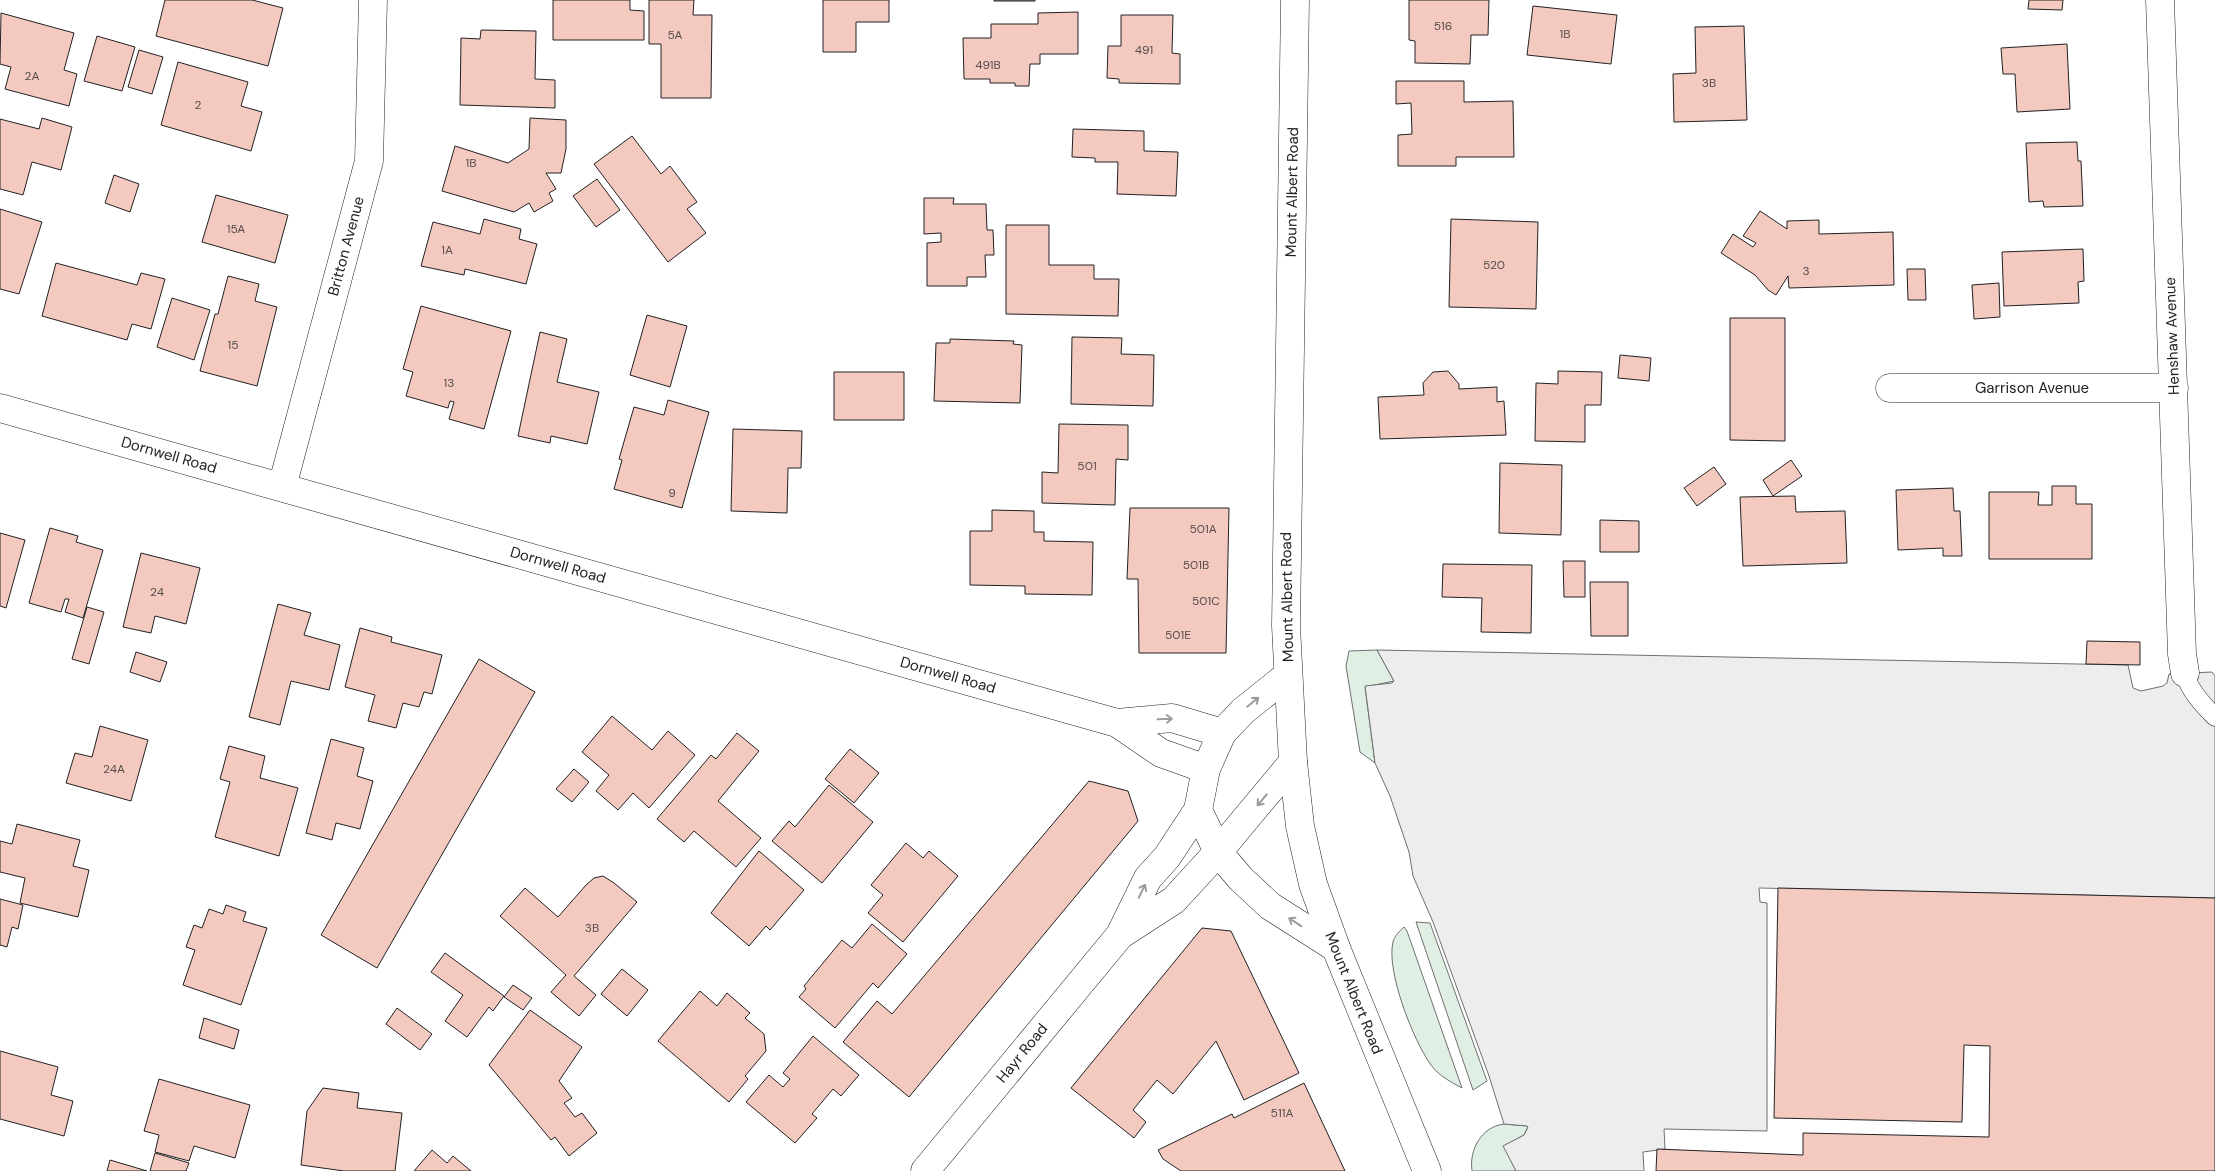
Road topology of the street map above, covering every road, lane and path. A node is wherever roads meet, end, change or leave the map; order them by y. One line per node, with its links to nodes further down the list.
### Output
1 (373, 0): 7 (street, Britton Avenue)
2 (1295, 0): 9 (street, Mount Albert Road)
3 (2160, 0): 5 (street, Henshaw Avenue)
4 (1890, 388): 5 (street, Garrison Avenue)
5 (2174, 388): 8 (street, Henshaw Avenue)
6 (0, 408): 7 (street, Dornwell Road)
7 (282, 487): 11 (street, Dornwell Road)
8 (2185, 673): 10 (lane)
9 (1288, 675): 12 (street, one-way to 9); 13 (street, Mount Albert Road)
10 (2212, 711)
11 (1117, 723): 12 (street, Dornwell Road, one-way to 12); 14 (street, Dornwell Road)
12 (1222, 733): 14 (street)
13 (1293, 762): 16 (street, Hayr Road, one-way to 16); 18 (street, Mount Albert Road)
14 (1206, 769): 15 (street)
15 (1198, 810): 16 (street); 17 (street, Hayr Road, one-way to 15)
16 (1218, 852): 17 (street, Hayr Road); 18 (street, one-way to 16)
17 (1120, 935): 19 (street, Hayr Road)
18 (1336, 948): 20 (street, Mount Albert Road)
19 (925, 1171)
20 (1427, 1171)

